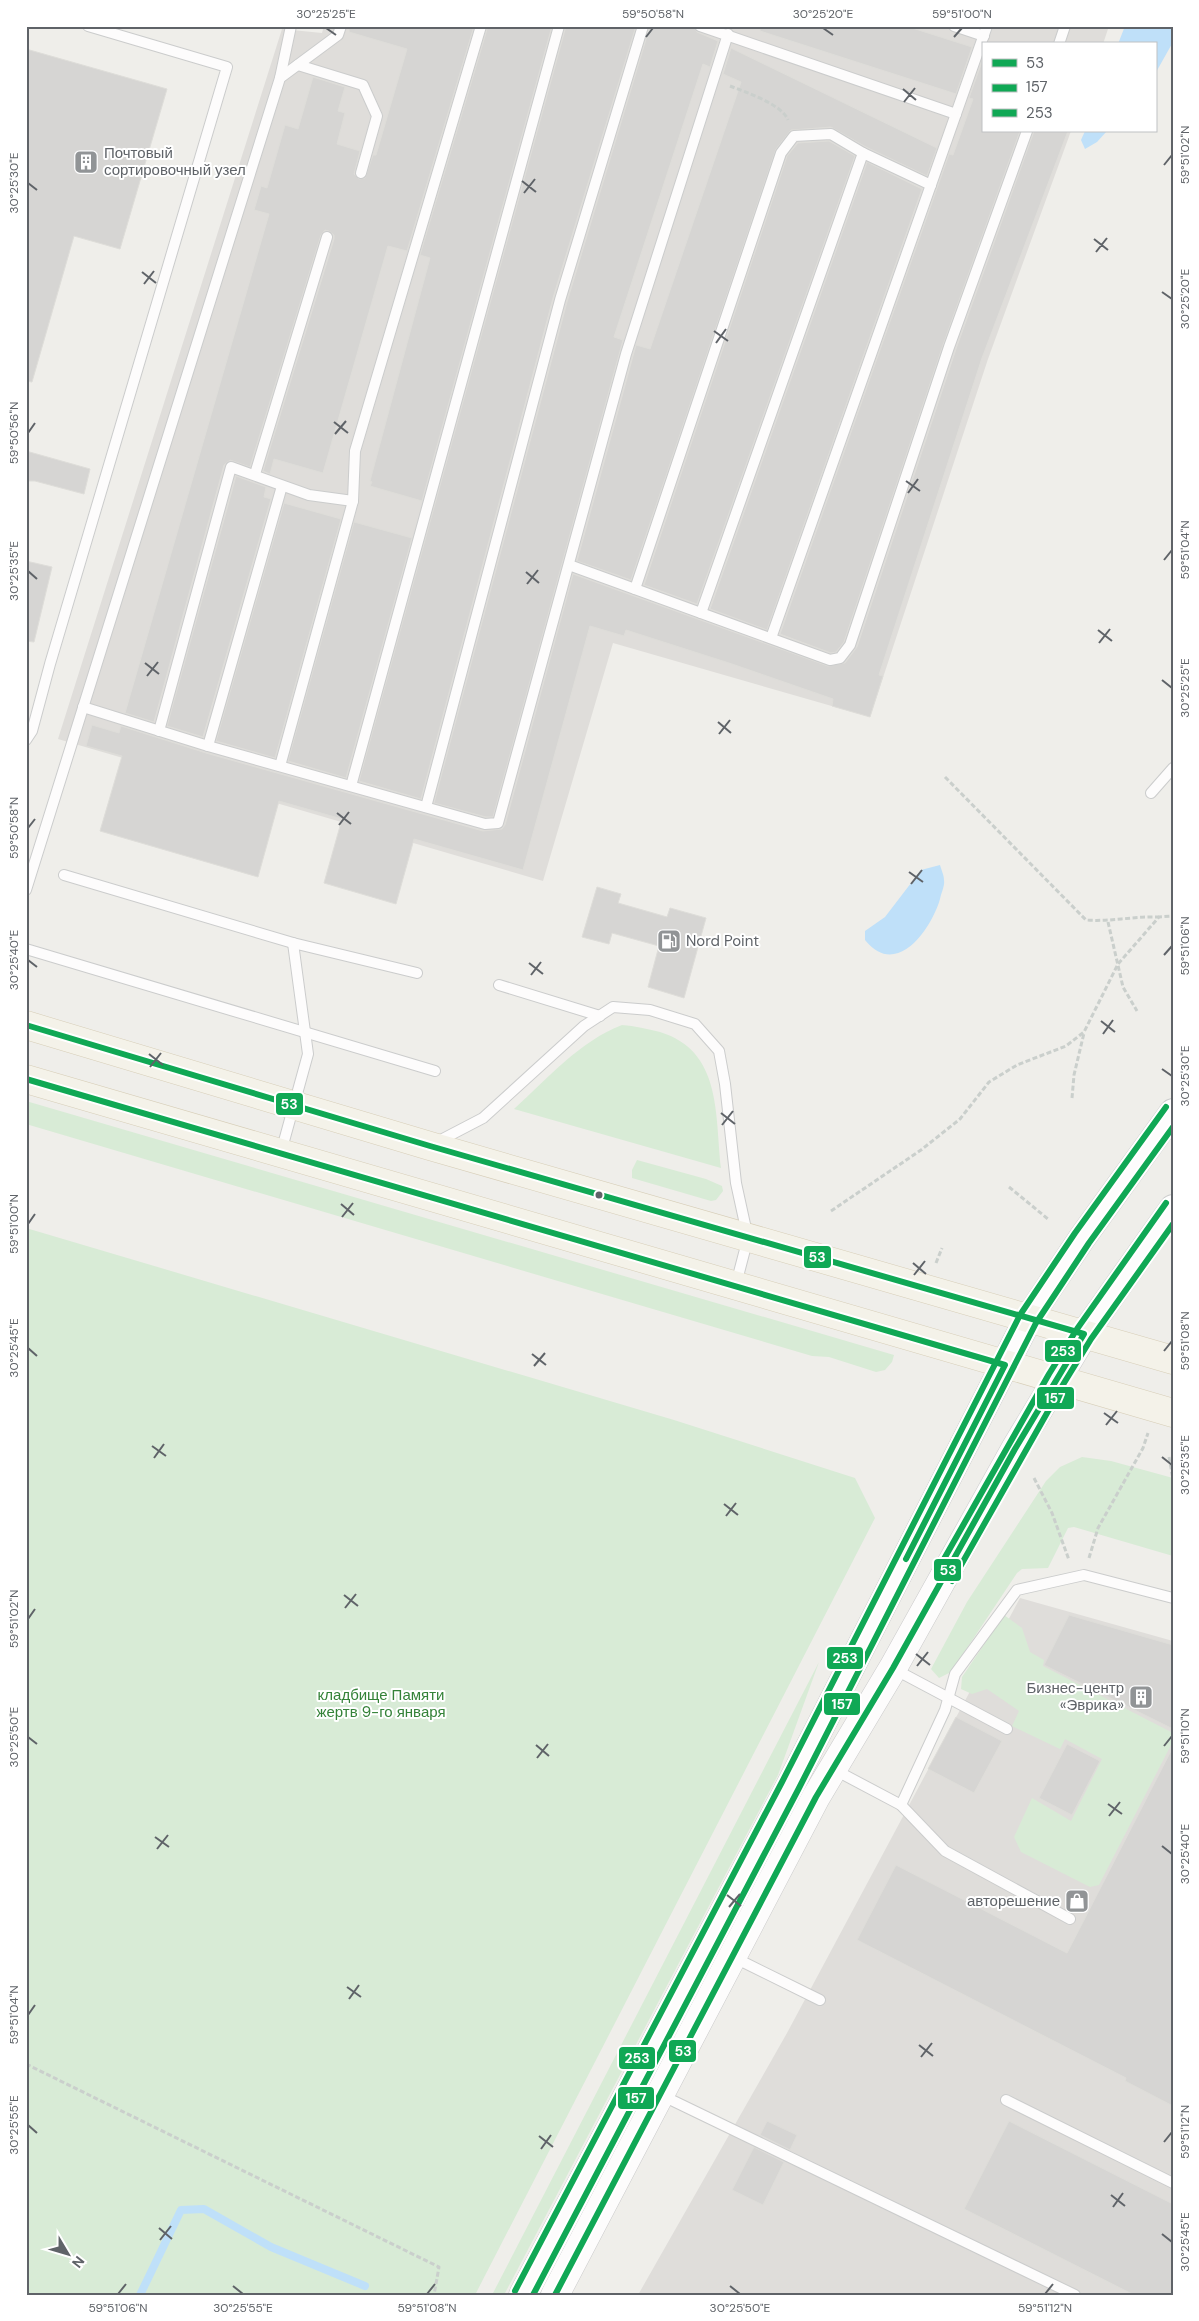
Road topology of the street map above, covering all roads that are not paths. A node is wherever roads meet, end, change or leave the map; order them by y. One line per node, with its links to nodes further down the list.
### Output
1 (88, 26): 31 (lane)
2 (291, 26): 15 (lane)
3 (341, 26): 14 (lane)
4 (481, 26): 24 (lane)
5 (559, 26): 35 (lane)
6 (644, 26): 37 (lane)
7 (700, 26): 11 (lane)
8 (954, 26): 10 (lane)
9 (1065, 26): 13 (lane)
10 (986, 31)
11 (728, 34): 16 (lane); 25 (lane)
12 (982, 42): 16 (lane)
13 (1060, 42)
14 (298, 65): 15 (lane); 19 (lane)
15 (280, 78): 29 (lane)
16 (956, 114): 20 (lane)
17 (1027, 132): 28 (lane)
18 (863, 154): 20 (lane); 26 (lane); 27 (lane)
19 (360, 173)
20 (932, 185): 28 (lane)
21 (327, 237): 22 (lane)
22 (255, 474): 23 (lane); 30 (lane)
23 (282, 486): 24 (lane); 32 (lane)
24 (353, 501): 33 (lane)
25 (569, 565): 26 (lane); 37 (lane)
26 (635, 589): 27 (lane)
27 (700, 613): 28 (lane)
28 (771, 638)
29 (83, 707): 30 (lane); 39 (lane)
30 (159, 730): 32 (lane)
31 (26, 740)
32 (208, 746): 33 (lane)
33 (280, 766): 35 (lane)
34 (1173, 768): 36 (lane)
35 (351, 786): 37 (lane)
36 (1151, 793)
37 (426, 808)
38 (64, 875): 40 (lane)
39 (26, 890)
40 (293, 943): 42 (lane); 46 (lane)
41 (26, 949): 46 (lane)
42 (418, 973)
43 (499, 985): 44 (lane)
44 (600, 1016): 51 (lane); 54 (lane)
45 (26, 1025): 49 (main road)
46 (304, 1031): 47 (lane); 49 (lane)
47 (435, 1070)
48 (26, 1079): 52 (main road)
49 (295, 1106): 51 (main road); 52 (lane)
50 (1173, 1112): 56 (street)
51 (430, 1146): 54 (main road)
52 (281, 1153): 55 (main road)
53 (1173, 1208): 57 (street)
54 (748, 1238): 55 (lane); 56 (main road)
55 (735, 1286): 59 (main road)
56 (1028, 1319): 57 (main road); 59 (main road)
57 (1084, 1334): 58 (main road); 60 (main road)
58 (1173, 1360)
59 (1005, 1365): 60 (main road); 74 (main road)
60 (1056, 1379): 61 (main road); 63 (main road)
61 (1173, 1413)
62 (1173, 1598): 64 (lane)
63 (893, 1668): 64 (lane); 66 (main road)
64 (948, 1697): 65 (lane); 67 (lane)
65 (1007, 1730)
66 (832, 1768): 67 (lane); 69 (main road)
67 (902, 1805): 68 (lane)
68 (1070, 1919)
69 (732, 1956): 70 (lane); 71 (main road)
70 (820, 2000)
71 (660, 2094): 75 (main road); 76 (lane)
72 (1006, 2100): 73 (lane)
73 (1173, 2183)
74 (523, 2295)
75 (555, 2295)
76 (1074, 2295)

